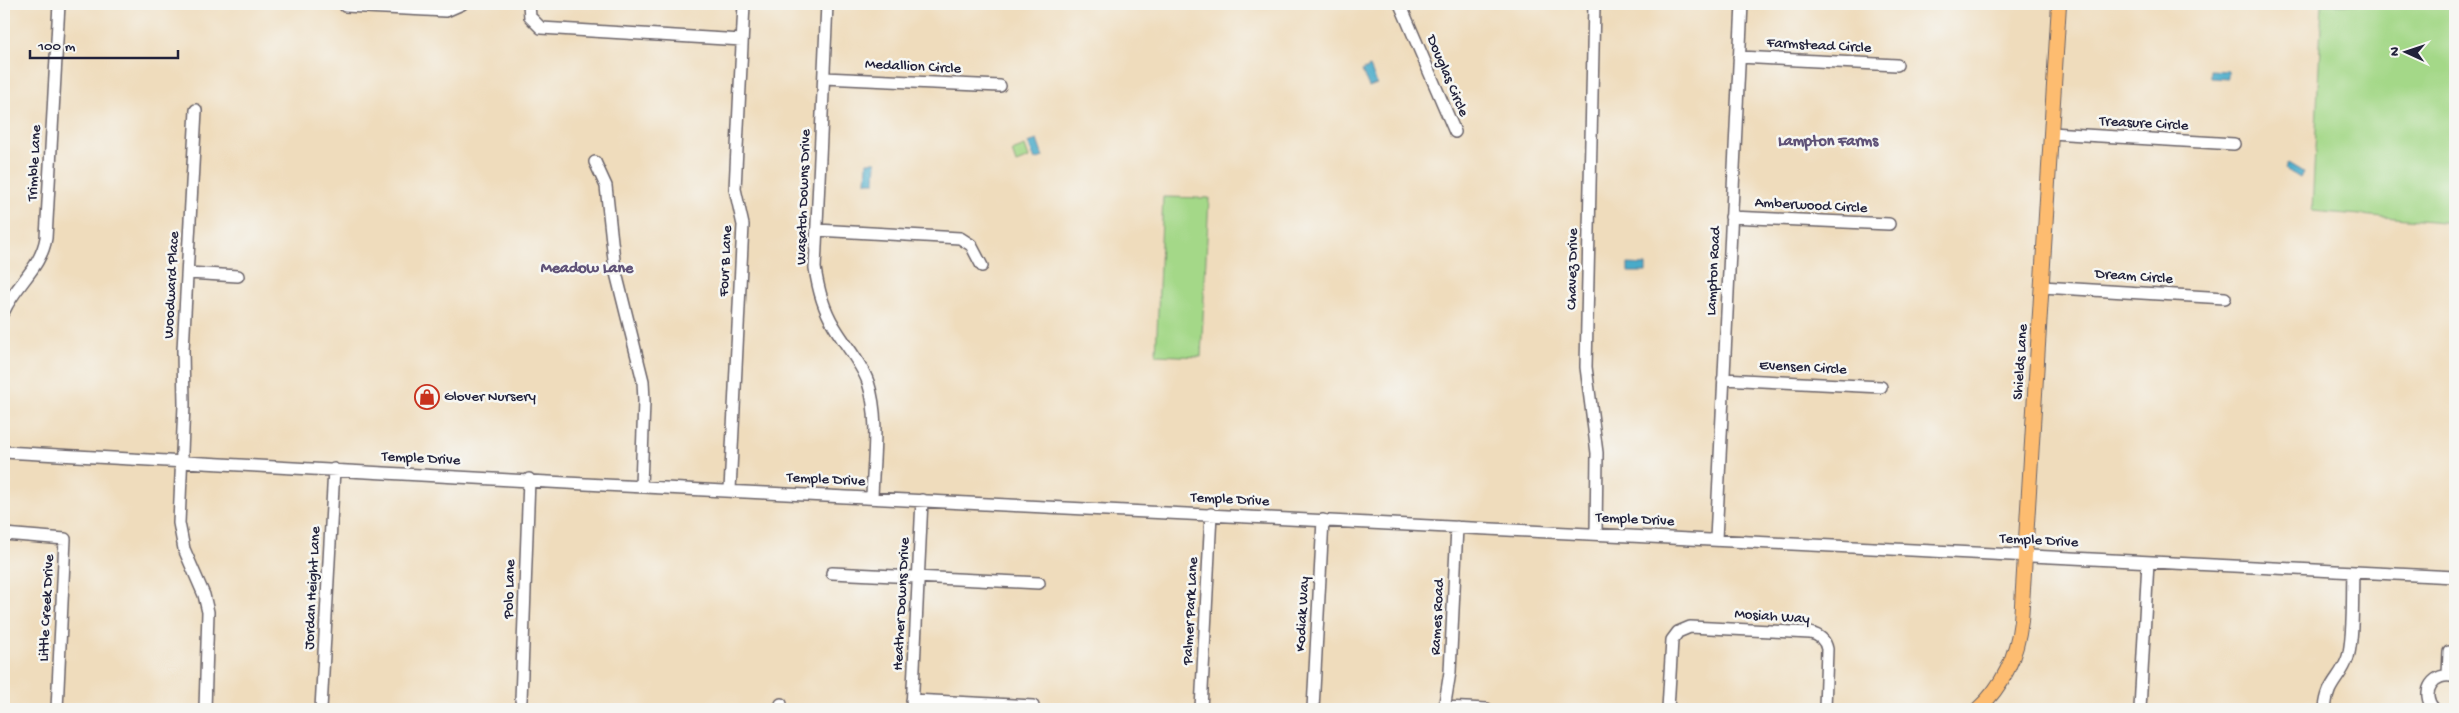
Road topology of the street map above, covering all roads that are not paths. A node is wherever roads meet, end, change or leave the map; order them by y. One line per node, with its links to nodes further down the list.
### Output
1 (59, 4): 30 (street, Trimble Lane)
2 (462, 4): 11 (street)
3 (529, 4): 12 (street)
4 (744, 4): 12 (street, Four B Lane)
5 (827, 4): 15 (street, Wasatch Downs Drive)
6 (1400, 4): 18 (street, Douglas Circle)
7 (1594, 4): 45 (street, Chavez Drive)
8 (1742, 4): 13 (street, Lampton Road)
9 (2059, 4): 19 (main road, Shields Lane)
10 (345, 6): 11 (street)
11 (409, 6)
12 (742, 40): 38 (street, Four B Lane)
13 (1739, 57): 14 (street, Farmstead Circle); 22 (street, Lampton Road)
14 (1897, 65)
15 (824, 78): 16 (street, Medallion Circle); 24 (street, Wasatch Downs Drive)
16 (1000, 86)
17 (196, 110): 26 (street, Woodward Place)
18 (1455, 132)
19 (2051, 133): 20 (street, Treasure Circle); 28 (main road, Shields Lane)
20 (2234, 144)
21 (595, 162): 37 (street)
22 (1731, 217): 23 (street, Amberwood Circle); 31 (street, Lampton Road)
23 (1889, 224)
24 (817, 230): 25 (street); 39 (street, Wasatch Downs Drive)
25 (982, 266)
26 (188, 273): 27 (street); 34 (street, Woodward Place)
27 (238, 276)
28 (2042, 287): 29 (street, Dream Circle); 47 (main road, Shields Lane)
29 (2225, 298)
30 (4, 311)
31 (1724, 379): 32 (street, Evensen Circle); 46 (street, Lampton Road)
32 (1881, 387)
33 (4, 452): 34 (street, Temple Drive)
34 (182, 461): 35 (street, Temple Drive); 62 (street, Woodward Place)
35 (334, 469): 36 (street, Temple Drive); 63 (street, Jordan Height Lane)
36 (529, 479): 37 (street, Temple Drive); 56 (street, Polo Lane)
37 (641, 486): 38 (street, Temple Drive)
38 (730, 490): 39 (street, Temple Drive)
39 (872, 497): 40 (street, Temple Drive)
40 (922, 500): 41 (street, Temple Drive); 51 (street, Heather Downs Drive)
41 (1211, 514): 42 (street, Temple Drive); 64 (street, Palmer Park Lane)
42 (1323, 520): 43 (street, Temple Drive); 65 (street, Kodiak Way)
43 (1457, 526): 45 (street, Temple Drive); 59 (street, Rames Road)
44 (4, 534): 61 (street, Little Creek Drive)
45 (1596, 534): 46 (street, Temple Drive)
46 (1716, 540): 47 (street, Temple Drive)
47 (2025, 555): 48 (street, Temple Drive); 60 (main road, Shields Lane)
48 (2148, 562): 49 (street, Temple Drive); 69 (street)
49 (2353, 572): 52 (street, Temple Drive); 70 (street)
50 (832, 573): 51 (street)
51 (918, 577): 53 (street); 57 (street, Heather Downs Drive)
52 (2455, 577)
53 (1039, 583)
54 (2450, 652): 55 (street)
55 (2452, 676): 71 (street)
56 (521, 700)
57 (912, 705): 58 (street)
58 (1033, 706)
59 (1444, 708): 66 (street)
60 (1982, 708)
61 (57, 709)
62 (205, 709)
63 (321, 709)
64 (1201, 709)
65 (1313, 709)
66 (1487, 709)
67 (1668, 709): 68 (street, Mosiah Way)
68 (1825, 709)
69 (2140, 709)
70 (2325, 709)
71 (2434, 709)

